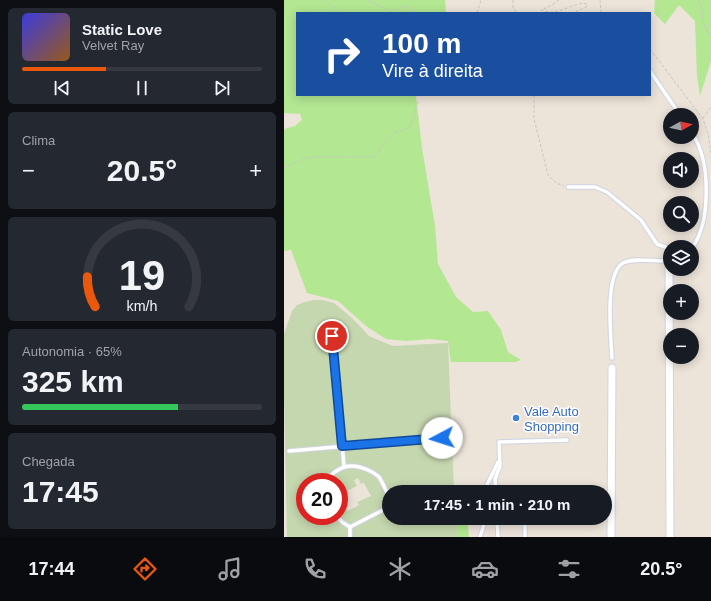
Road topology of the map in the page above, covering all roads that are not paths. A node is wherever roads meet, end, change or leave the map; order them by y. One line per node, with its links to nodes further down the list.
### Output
1 (651, 72): 2 (lane)
2 (675, 108)
3 (698, 144): 5 (lane)
4 (568, 187): 6 (lane)
5 (698, 240)
6 (663, 246)
7 (663, 261): 10 (lane)
8 (669, 276): 35 (street)
9 (332, 336): 14 (lane)
10 (612, 358)
11 (612, 368): 34 (street)
12 (442, 438): 14 (lane)
13 (567, 440): 16 (lane)
14 (342, 446): 15 (lane); 17 (lane)
15 (289, 451)
16 (500, 459): 19 (lane); 20 (lane)
17 (344, 466): 18 (lane); 21 (lane)
18 (334, 473)
19 (492, 475): 20 (lane); 22 (lane)
20 (497, 476): 23 (lane)
21 (383, 485)
22 (487, 485)
23 (495, 485)
24 (382, 511): 29 (lane)
25 (347, 525): 29 (lane)
26 (484, 525): 31 (lane)
27 (497, 525): 32 (lane)
28 (525, 525): 33 (lane)
29 (350, 527): 30 (lane)
30 (350, 537)
31 (480, 537)
32 (498, 537)
33 (525, 537)
34 (610, 537)
35 (670, 537)

